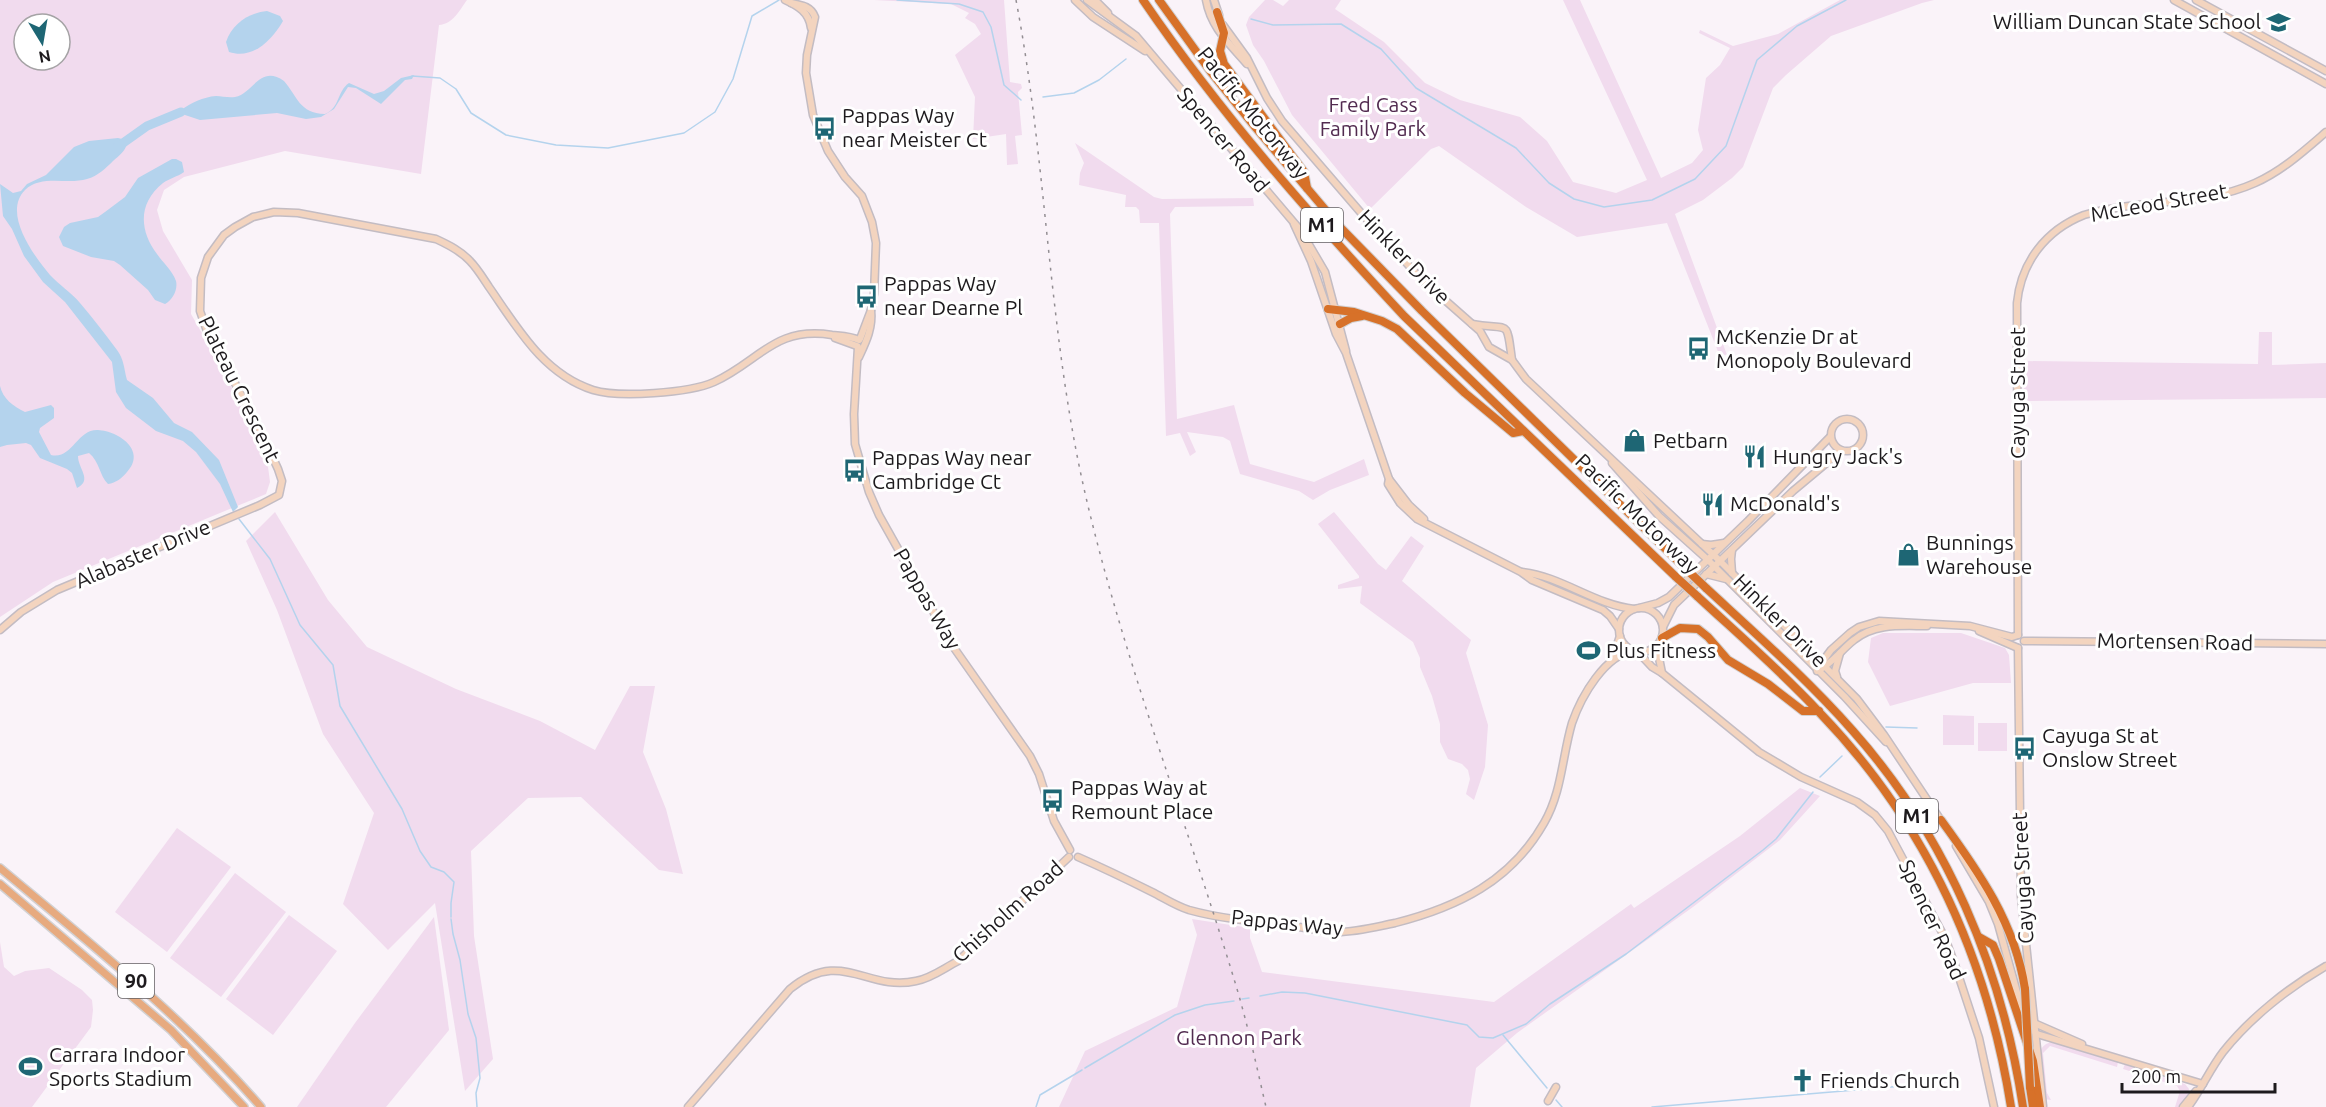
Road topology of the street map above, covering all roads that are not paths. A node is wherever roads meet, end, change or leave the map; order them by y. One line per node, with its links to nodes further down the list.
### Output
1 (1073, 0): 15 (street, Spencer Road)
2 (1087, 0): 12 (street, Spencer Road)
3 (1095, 0): 12 (street)
4 (1143, 0): 34 (highway, Pacific Motorway / M1)
5 (1159, 0): 21 (highway, Pacific Motorway / M1)
6 (1206, 0): 13 (street, Hinkler Drive)
7 (1214, 0): 11 (street, Hinkler Drive)
8 (2174, 0): 16 (street)
9 (2196, 0): 14 (street)
10 (788, 2): 29 (street, Pappas Way)
11 (1217, 12): 13 (highway); 17 (street, Hinkler Drive)
12 (1120, 23): 15 (street, Spencer Road)
13 (1223, 39): 17 (street, Hinkler Drive); 21 (highway)
14 (2285, 48): 16 (street); 18 (street)
15 (1153, 57): 23 (street, Spencer Road)
16 (2301, 70): 19 (street)
17 (1253, 71): 26 (street, Hinkler Drive)
18 (2326, 71)
19 (2326, 84)
20 (2326, 132): 22 (street, McLeod Street)
21 (1307, 190): 82 (highway, Pacific Motorway / M1, bridge)
22 (2018, 296): 60 (street, Cayuga Street)
23 (1332, 309): 24 (highway); 25 (street, Spencer Road); 32 (street, Spencer Road)
24 (1364, 316): 25 (highway); 34 (highway)
25 (1340, 324): 32 (street, Spencer Road)
26 (1472, 324): 27 (street); 28 (street, Hinkler Drive)
27 (1492, 327): 28 (street); 30 (street)
28 (1485, 338): 31 (street, Hinkler Drive)
29 (860, 344): 38 (street, Plateau Crescent); 77 (street, Pappas Way)
30 (1509, 344): 31 (street); 33 (street, Hinkler Drive)
31 (1497, 350): 33 (street, Hinkler Drive)
32 (1346, 353): 47 (street, Spencer Road)
33 (1512, 360): 37 (street, Hinkler Drive)
34 (1523, 431): 74 (highway, Pacific Motorway / M1, bridge)
35 (1830, 437): 36 (street); 36 (street); 39 (street)
36 (1841, 451): 41 (street)
37 (1609, 458): 40 (street, Hinkler Drive); 42 (street, Hinkler Drive)
38 (282, 481): 58 (street, Alabaster Drive)
39 (1725, 543): 40 (street); 43 (street)
40 (1702, 544): 43 (street, Hinkler Drive)
41 (1733, 548): 44 (street); 48 (street)
42 (1697, 550): 43 (street, Hinkler Drive); 46 (street)
43 (1711, 557): 44 (street, Hinkler Drive); 45 (street, Hinkler Drive); 46 (street)
44 (1720, 561): 45 (street); 48 (street, Hinkler Drive)
45 (1714, 566): 49 (street); 50 (street, Hinkler Drive)
46 (1698, 569): 54 (street)
47 (1521, 572): 51 (street, Spencer Road); 52 (street, Spencer Road)
48 (1732, 573): 53 (street, Hinkler Drive)
49 (1706, 574): 50 (street); 57 (street)
50 (1727, 579): 55 (street, Hinkler Drive)
51 (1562, 584): 52 (street); 54 (street, Spencer Road)
52 (1560, 592): 59 (street, Spencer Road)
53 (1760, 601): 55 (street); 65 (street, Hinkler Drive)
54 (1637, 609): 57 (street); 59 (street)
55 (1761, 614): 71 (street, Hinkler Drive)
56 (1933, 624): 60 (street); 66 (street); 68 (street)
57 (1663, 627): 61 (street)
58 (0, 630)
59 (1619, 633): 67 (street); 69 (street, Pappas Way)
60 (2014, 638): 62 (street); 64 (street)
61 (1661, 640): 67 (street); 72 (street); 74 (highway)
62 (2024, 641): 63 (street, Mortensen Road); 64 (street)
63 (2326, 644)
64 (2018, 648): 85 (street, Cayuga Street)
65 (1808, 649): 66 (street); 70 (street, Hinkler Drive)
66 (1831, 650): 70 (street)
67 (1636, 651): 69 (street); 72 (street, Spencer Road)
68 (1840, 652): 70 (street); 73 (street)
69 (1611, 660): 79 (street, Pappas Way)
70 (1823, 664): 71 (street); 73 (street, Hinkler Drive)
71 (1817, 671): 75 (street, Hinkler Drive)
72 (1662, 673): 98 (street, Spencer Road)
73 (1837, 677): 75 (street, Hinkler Drive)
74 (1819, 711): 99 (highway, Pacific Motorway / M1)
75 (1889, 744): 76 (street, Hinkler Drive)
76 (1941, 820): 84 (street, Hinkler Drive); 101 (highway, bridge)
77 (1070, 849): 78 (street); 79 (street, Pappas Way)
78 (1069, 857): 79 (street); 97 (street, Chisholm Road)
79 (1078, 857)
80 (0, 868): 96 (main road, 90)
81 (0, 884): 95 (main road, 90)
82 (1979, 937): 100 (highway, Pacific Motorway / M1); 102 (highway)
83 (2326, 966): 91 (street)
84 (2022, 1005): 85 (street, Hinkler Drive); 86 (street, Hinkler Drive)
85 (2036, 1024): 86 (street, Cayuga Street); 89 (street)
86 (2037, 1034): 87 (street); 88 (street, Cayuga Street)
87 (2050, 1038): 88 (street); 89 (street)
88 (2038, 1050): 102 (street, Cayuga Street)
89 (2094, 1050): 90 (street)
90 (2186, 1079): 91 (street); 93 (street)
91 (2203, 1084): 93 (street); 104 (street)
92 (1556, 1087): 94 (street)
93 (2190, 1096): 103 (street)
94 (1548, 1101)
95 (244, 1107)
96 (261, 1107)
97 (688, 1107)
98 (1994, 1107)
99 (2011, 1107)
100 (2023, 1107)
101 (2033, 1107)
102 (2042, 1107)
103 (2183, 1107)
104 (2188, 1107)

